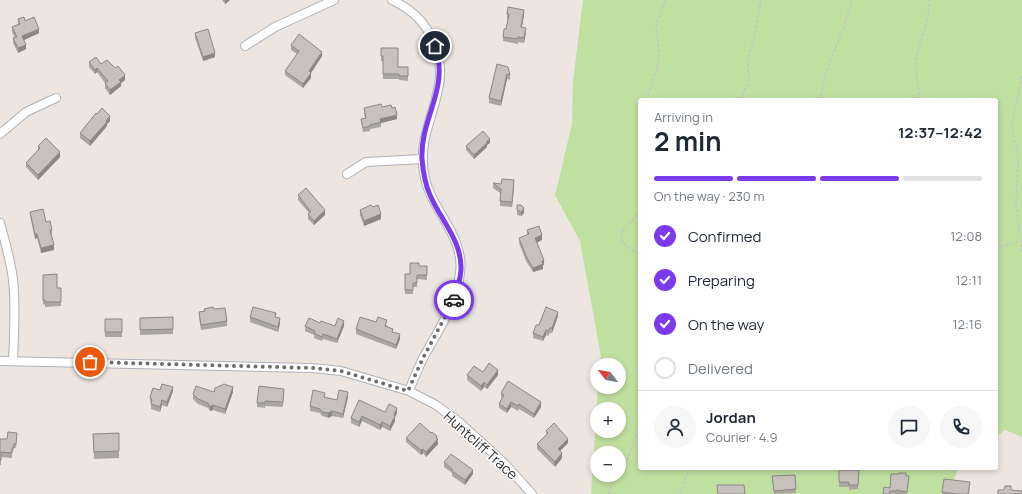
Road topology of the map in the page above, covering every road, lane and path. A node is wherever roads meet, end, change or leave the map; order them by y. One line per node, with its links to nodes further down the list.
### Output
1 (334, 0): 7 (street)
2 (392, 0): 15 (street)
3 (666, 0): 10 (path)
4 (761, 0): 11 (path)
5 (852, 0): 12 (path)
6 (929, 0): 13 (path)
7 (245, 46)
8 (1022, 76): 19 (path)
9 (56, 98): 14 (street)
10 (647, 98)
11 (741, 98)
12 (820, 98)
13 (919, 98)
14 (0, 134)
15 (422, 159): 16 (street); 25 (street)
16 (347, 174)
17 (638, 212): 22 (path)
18 (0, 223): 24 (street)
19 (1020, 241): 20 (path); 21 (path)
20 (998, 247)
21 (1022, 252)
22 (638, 253)
23 (0, 361): 24 (street, Huntcliff Trace)
24 (13, 361): 25 (street, Huntcliff Trace)
25 (408, 391): 30 (street, Huntcliff Trace)
26 (638, 431): 27 (path)
27 (626, 462)
28 (690, 470): 32 (path)
29 (613, 482): 31 (path)
30 (532, 494)
31 (610, 494)
32 (680, 494)

